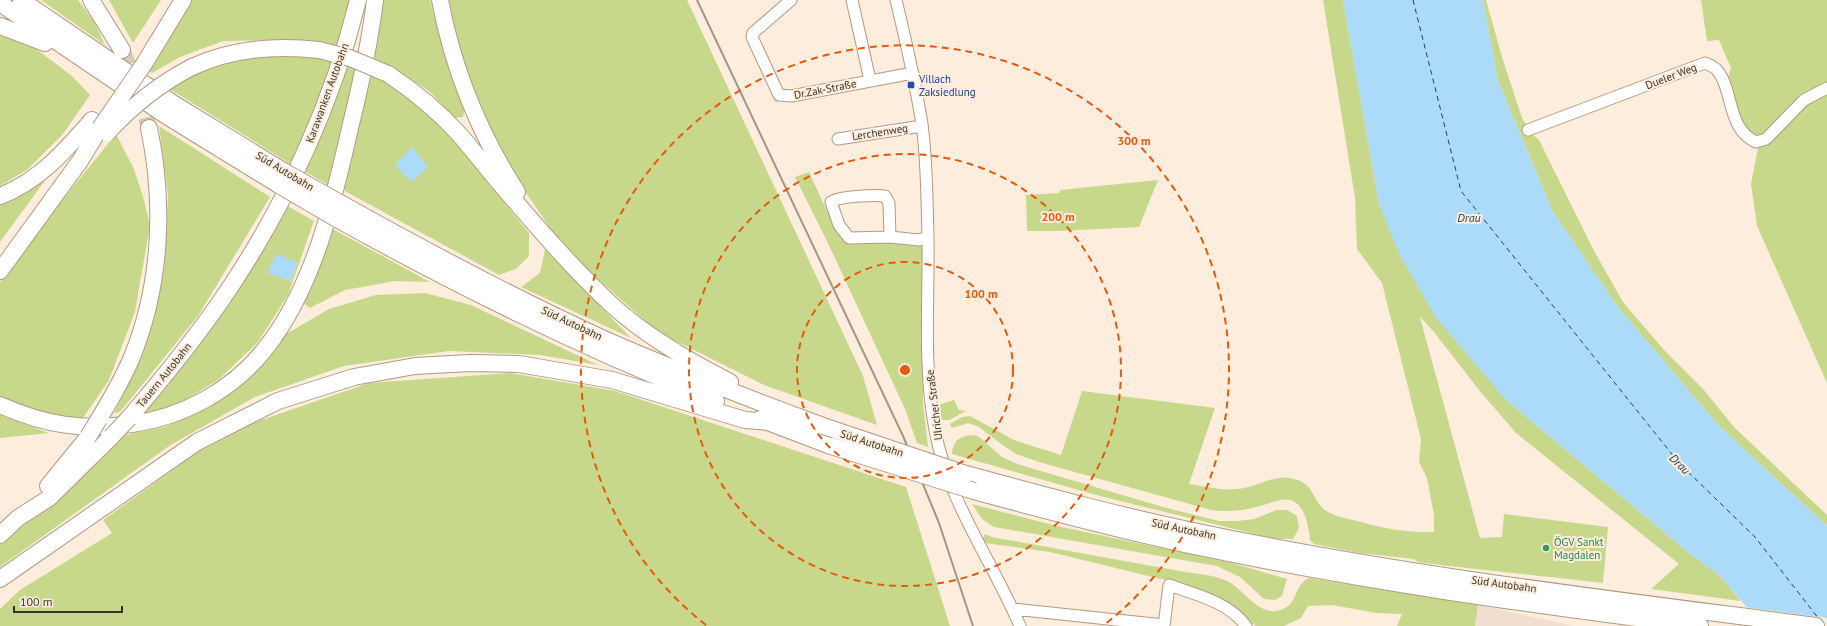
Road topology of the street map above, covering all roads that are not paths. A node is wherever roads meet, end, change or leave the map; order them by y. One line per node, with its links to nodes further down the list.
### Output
1 (21, 0): 23 (highway, Süd Autobahn)
2 (91, 0): 13 (highway)
3 (184, 0): 12 (highway)
4 (358, 0): 23 (highway, Karawanken Autobahn)
5 (375, 0): 30 (highway)
6 (440, 0): 26 (highway)
7 (791, 0): 16 (street, Dr.Zak-Straße)
8 (852, 0): 16 (street, Dr.Zak-Straße)
9 (896, 0): 15 (street, Ulricher Straße)
10 (0, 3): 14 (highway, Süd Autobahn)
11 (0, 26): 14 (highway)
12 (161, 34): 19 (highway); 19 (highway, bridge)
13 (122, 50)
14 (78, 57): 23 (highway, Süd Autobahn)
15 (913, 73): 16 (street, Dr.Zak-Straße); 18 (street, Ulricher Straße)
16 (870, 80)
17 (1827, 88): 21 (street, Dueler Weg)
18 (922, 126): 22 (street, Lerchenweg); 28 (street, Ulricher Straße)
19 (100, 127): 24 (highway); 26 (highway, bridge); 29 (highway)
20 (149, 128): 33 (highway, bridge)
21 (1528, 130)
22 (838, 139)
23 (284, 180): 25 (highway, Süd Autobahn, bridge); 33 (highway, Tauern Autobahn, bridge)
24 (0, 196)
25 (339, 212): 31 (highway, Süd Autobahn); 32 (highway, Süd Autobahn)
26 (541, 230): 31 (highway)
27 (890, 237): 27 (street); 28 (street)
28 (928, 237): 38 (street, Ulricher Straße)
29 (0, 270)
30 (0, 404)
31 (764, 405): 43 (highway, Süd Autobahn, bridge)
32 (769, 422): 35 (highway); 42 (highway, Süd Autobahn, bridge)
33 (18, 518): 34 (highway, Tauern Autobahn)
34 (0, 535)
35 (16, 567): 36 (highway); 37 (highway)
36 (0, 579)
37 (0, 585)
38 (1013, 609): 39 (street, Ulricher Straße); 40 (street)
39 (1020, 626)
40 (1164, 626): 41 (street)
41 (1246, 626)
42 (1700, 626)
43 (1816, 626)

